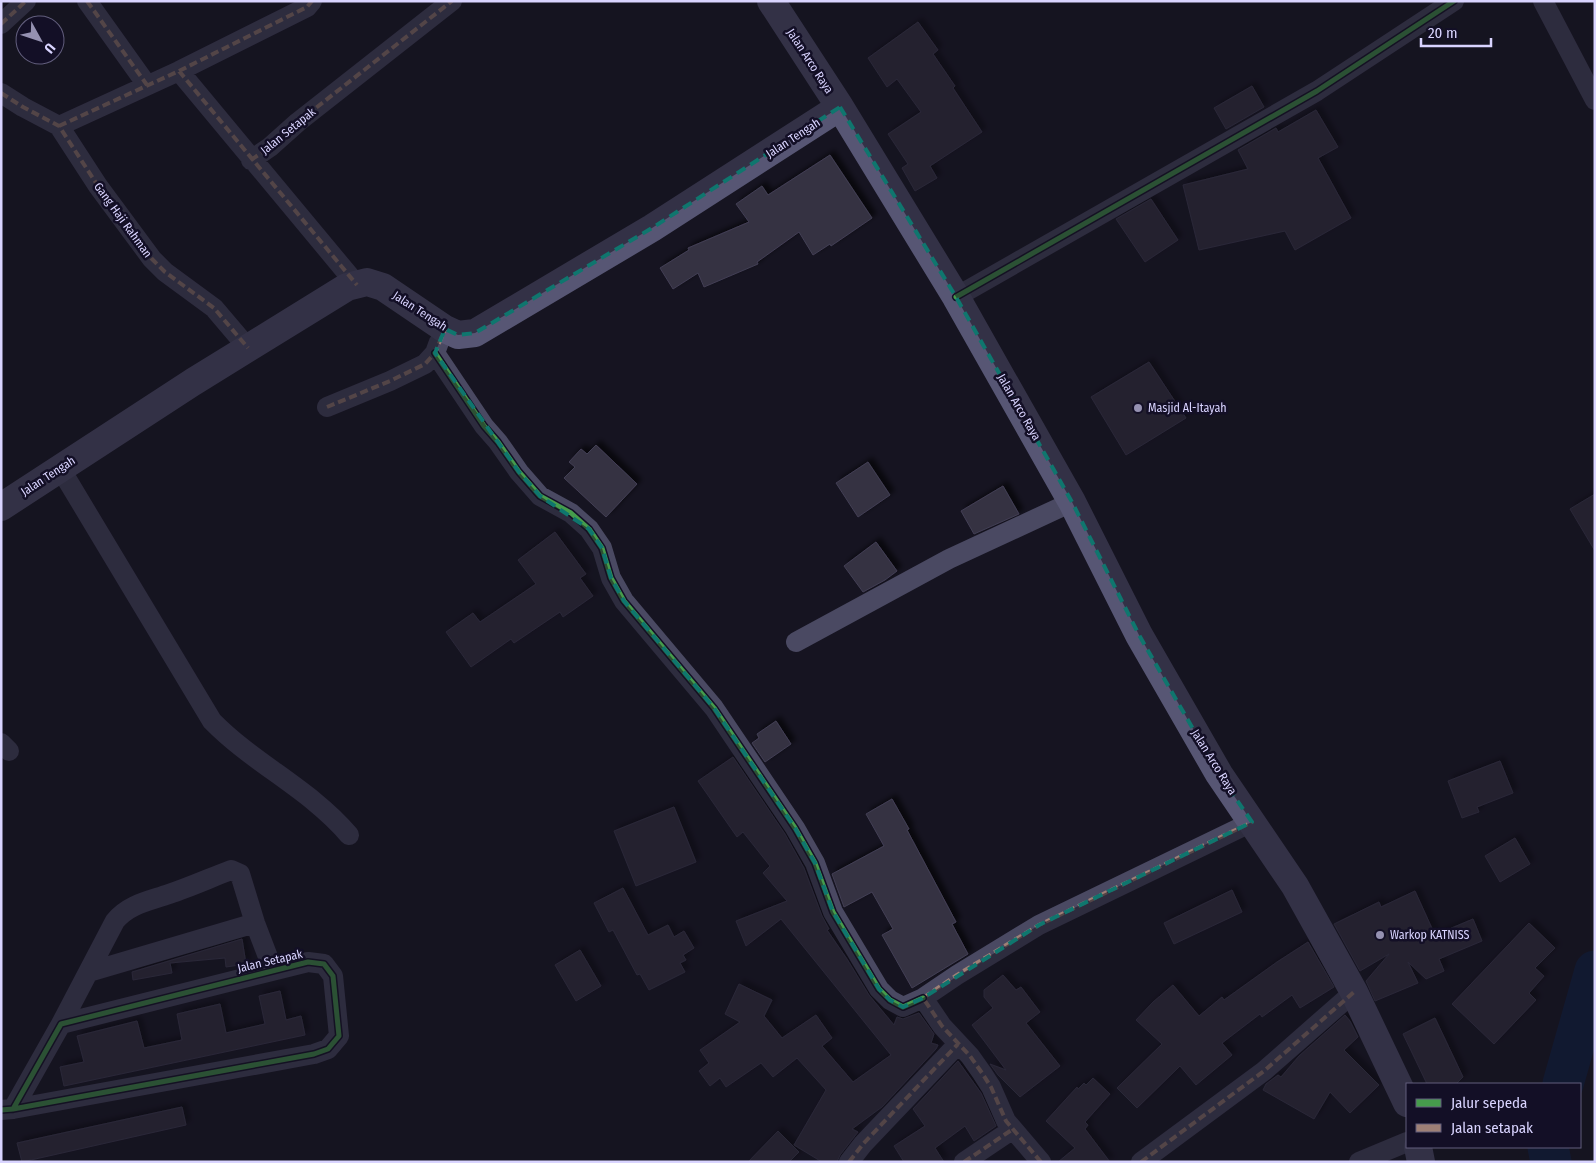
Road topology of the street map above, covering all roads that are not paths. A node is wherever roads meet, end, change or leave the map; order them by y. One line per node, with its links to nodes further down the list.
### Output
1 (26, 1): 8 (street)
2 (87, 1): 10 (street)
3 (312, 1): 9 (street)
4 (452, 1): 15 (street, Jalan Setapak)
5 (771, 1): 13 (main road, Jalan Arco Raya)
6 (1454, 1): 17 (street)
7 (1543, 1): 12 (street)
8 (1, 24)
9 (178, 71): 10 (street); 15 (street)
10 (147, 85): 14 (street)
11 (1, 93): 14 (street, Gang Haji Rahman)
12 (1595, 100)
13 (840, 108): 17 (main road, Jalan Arco Raya); 18 (main road, Jalan Tengah)
14 (59, 126): 19 (street, Gang Haji Rahman)
15 (251, 160): 16 (street, Jalan Setapak)
16 (356, 285): 18 (main road, Jalan Tengah); 19 (main road, Jalan Tengah)
17 (956, 297): 22 (main road, Jalan Arco Raya)
18 (440, 341): 20 (street); 31 (street)
19 (248, 348): 21 (main road, Jalan Tengah)
20 (327, 407)
21 (60, 468): 23 (main road, Jalan Tengah); 26 (street)
22 (1072, 502): 24 (street); 25 (main road, Jalan Arco Raya)
23 (1, 506)
24 (796, 642)
25 (1252, 822): 30 (main road, Jalan Arco Raya); 31 (street)
26 (349, 835)
27 (255, 923): 28 (street); 29 (street); 29 (street)
28 (273, 970): 32 (street, Jalan Setapak); 35 (street, Jalan Setapak)
29 (89, 972): 32 (street)
30 (1354, 992): 34 (main road, Jalan Arco Raya); 42 (street)
31 (923, 998): 33 (street)
32 (61, 1024): 35 (street, Jalan Setapak)
33 (958, 1044): 36 (street); 39 (street)
34 (1406, 1101)
35 (7, 1109)
36 (1014, 1129): 40 (street); 41 (street)
37 (1406, 1142): 43 (street)
38 (1418, 1148): 44 (main road)
39 (849, 1162)
40 (964, 1162)
41 (1041, 1162)
42 (1141, 1162)
43 (1359, 1162)
44 (1421, 1162)

